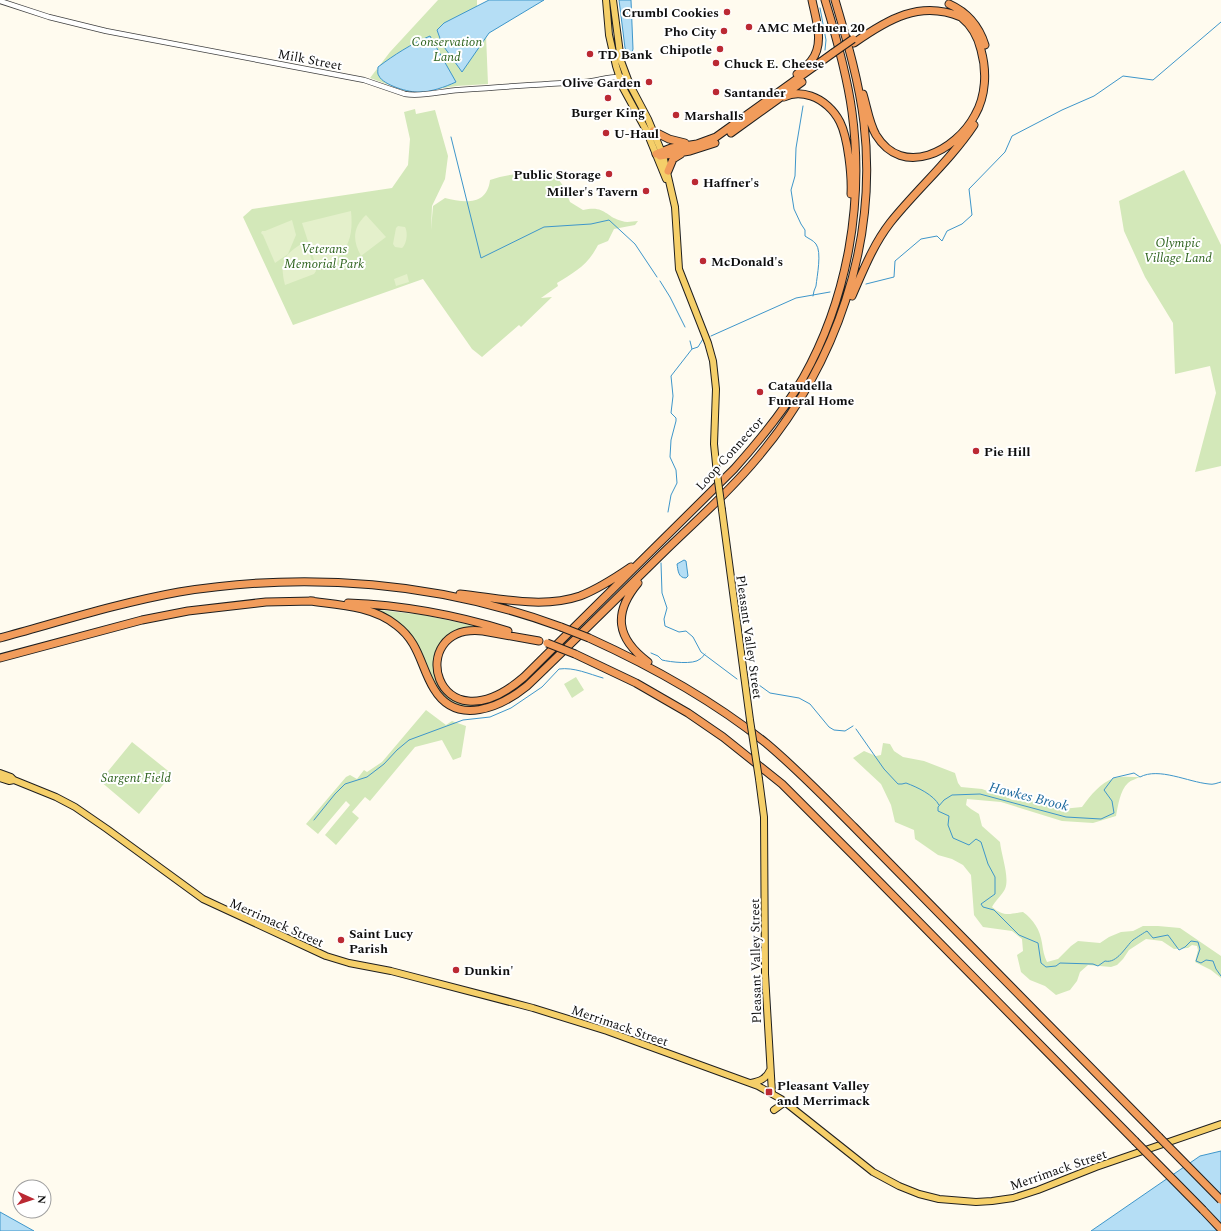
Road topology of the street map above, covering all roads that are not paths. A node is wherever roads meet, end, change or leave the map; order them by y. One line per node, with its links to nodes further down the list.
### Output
1 (606, 0): 13 (main road, Pleasant Valley Street)
2 (613, 0): 12 (main road, Pleasant Valley Street)
3 (812, 0): 14 (highway)
4 (825, 0): 22 (highway, Loop Connector)
5 (835, 0): 11 (highway, Loop Connector)
6 (0, 1): 13 (street, Milk Street)
7 (940, 1): 23 (highway)
8 (890, 12): 9 (highway)
9 (854, 41): 10 (highway); 11 (highway)
10 (834, 55): 14 (highway); 15 (highway)
11 (855, 69): 23 (highway, Loop Connector)
12 (626, 74): 13 (street, Milk Street); 16 (main road, Pleasant Valley Street)
13 (619, 76): 19 (main road, Pleasant Valley Street)
14 (768, 100): 17 (highway)
15 (776, 101): 18 (highway); 22 (highway)
16 (653, 131): 17 (highway); 19 (main road, Pleasant Valley Street)
17 (696, 144): 19 (highway)
18 (685, 152): 19 (highway); 20 (highway)
19 (660, 154): 20 (main road, Pleasant Valley Street); 21 (main road, Pleasant Valley Street)
20 (668, 171): 21 (main road, Pleasant Valley Street)
21 (672, 192): 35 (main road, Pleasant Valley Street, bridge)
22 (851, 237): 25 (highway, Loop Connector)
23 (836, 331): 24 (highway, Loop Connector)
24 (682, 534): 27 (highway); 31 (highway)
25 (643, 560): 26 (highway); 29 (highway)
26 (434, 593): 28 (highway); 31 (highway, bridge)
27 (310, 601): 29 (highway); 30 (highway)
28 (0, 638)
29 (543, 642): 42 (highway, bridge)
30 (0, 658)
31 (671, 678): 41 (highway, bridge)
32 (0, 773): 34 (main road)
33 (0, 778): 34 (main road)
34 (14, 780): 36 (main road, Merrimack Street)
35 (770, 1070): 36 (main road); 37 (main road, Pleasant Valley Street)
36 (751, 1083): 37 (main road, Merrimack Street)
37 (772, 1093): 38 (main road, Merrimack Street)
38 (785, 1102): 39 (main road); 40 (main road, Merrimack Street)
39 (774, 1110)
40 (1221, 1124)
41 (1221, 1200)
42 (1221, 1229)

